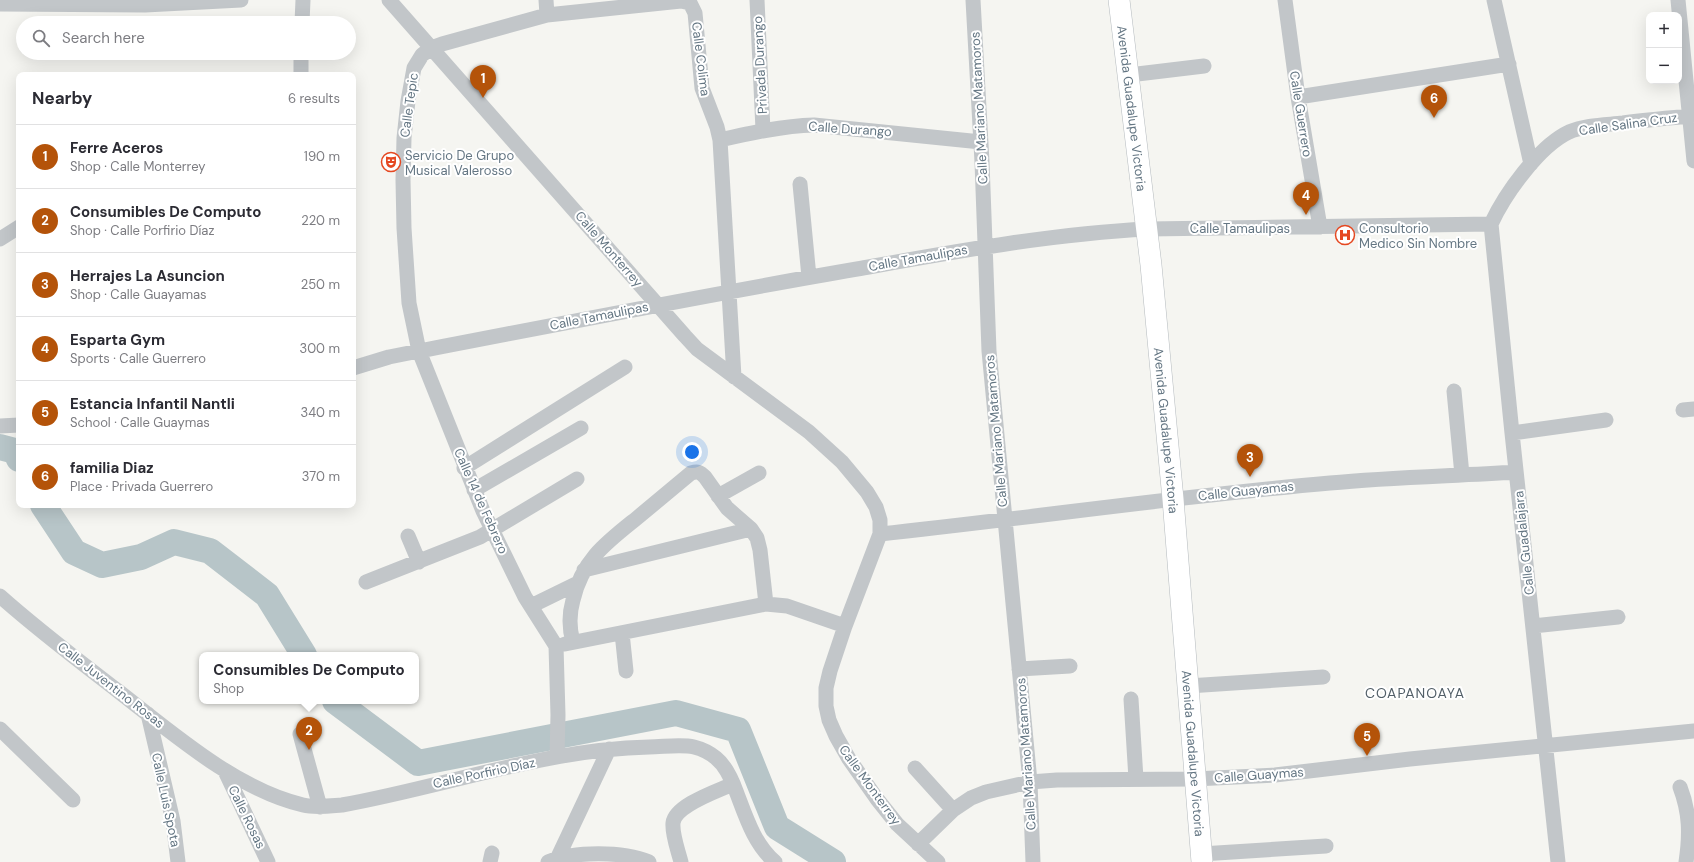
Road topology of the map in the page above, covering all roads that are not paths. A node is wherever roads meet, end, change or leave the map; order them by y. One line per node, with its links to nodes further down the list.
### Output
1 (240, 0): 11 (street)
2 (303, 0): 14 (street)
3 (389, 0): 15 (street, Calle Monterrey)
4 (546, 0): 13 (street)
5 (757, 0): 23 (street, Privada Durango)
6 (973, 0): 25 (street, Calle Mariano Matamoros)
7 (1119, 0): 20 (main road, Avenida Guadalupe Victoria)
8 (1285, 0): 21 (street, Calle Guerrero)
9 (1494, 0): 17 (street)
10 (1678, 0): 22 (street)
11 (203, 2): 12 (street)
12 (0, 4)
13 (547, 15): 15 (street); 24 (street, Calle Colima)
14 (302, 16)
15 (431, 48): 37 (street, Calle Monterrey); 38 (street, Calle Tepic)
16 (301, 60): 19 (street)
17 (1508, 64): 21 (street); 27 (street)
18 (1204, 66): 20 (street)
19 (300, 72)
20 (1129, 75): 32 (main road, Avenida Guadalupe Victoria)
21 (1298, 97): 30 (street, Calle Guerrero)
22 (1690, 116): 26 (street); 27 (street, Calle Salina Cruz)
23 (763, 130): 24 (street, Calle Durango); 25 (street, Calle Durango)
24 (720, 140): 36 (street, Calle Colima)
25 (981, 142): 34 (street, Calle Mariano Matamoros)
26 (1694, 161)
27 (1531, 164): 29 (street, Calle Salina Cruz)
28 (800, 184): 35 (street)
29 (1491, 224): 30 (street, Calle Tamaulipas); 47 (street, Calle Guadalajara)
30 (1320, 227): 32 (street, Calle Tamaulipas)
31 (16, 229): 33 (street)
32 (1148, 229): 34 (street, Calle Tamaulipas); 55 (main road, Avenida Guadalupe Victoria)
33 (0, 239)
34 (985, 247): 35 (street, Calle Tamaulipas); 56 (street, Calle Mariano Matamoros)
35 (809, 277): 36 (street, Calle Tamaulipas)
36 (729, 292): 37 (street, Calle Tamaulipas); 41 (street, Calle Colima)
37 (656, 305): 38 (street, Calle Tamaulipas); 41 (street, Calle Monterrey)
38 (419, 351): 39 (street, Calle Tamaulipas); 48 (street, Calle 14 de Febrero)
39 (356, 367)
40 (625, 367): 48 (street)
41 (734, 377): 59 (street, Calle Monterrey)
42 (1454, 391): 51 (street)
43 (1606, 420): 47 (street)
44 (16, 425): 45 (street)
45 (0, 426)
46 (581, 428): 53 (street)
47 (1512, 433): 49 (street, Calle Guadalajara)
48 (464, 468): 53 (street, Calle 14 de Febrero)
49 (1516, 472): 51 (street, Calle Guayamas); 70 (street, Calle Guadalajara)
50 (759, 473): 54 (street)
51 (1462, 475): 55 (street, Calle Guayamas)
52 (577, 479): 58 (street)
53 (474, 490): 58 (street, Calle 14 de Febrero)
54 (718, 496): 57 (street); 62 (street)
55 (1173, 499): 56 (street, Calle Guayamas); 78 (main road, Avenida Guadalupe Victoria)
56 (1004, 521): 59 (street, Calle Guayamas); 75 (street, Calle Mariano Matamoros)
57 (751, 529): 62 (street); 65 (street)
58 (492, 530): 61 (street); 67 (street, Calle 14 de Febrero)
59 (880, 534): 69 (street, Calle Monterrey)
60 (408, 536): 61 (street)
61 (419, 562): 63 (street)
62 (584, 570): 64 (street)
63 (366, 582)
64 (576, 584): 67 (street); 72 (street)
65 (766, 604): 69 (street); 71 (street)
66 (4, 605): 80 (street, Calle Juventino Rosas)
67 (531, 606): 73 (street, Calle 14 de Febrero)
68 (1618, 617): 70 (street)
69 (845, 626): 97 (street, Calle Monterrey)
70 (1533, 626): 84 (street, Calle Guadalajara)
71 (622, 633): 72 (street); 76 (street)
72 (574, 642): 73 (street)
73 (556, 646): 86 (street)
74 (1070, 666): 75 (street)
75 (1019, 669): 91 (street, Calle Mariano Matamoros)
76 (626, 671)
77 (1323, 677): 78 (street)
78 (1188, 686): 90 (main road, Avenida Guadalupe Victoria)
79 (1131, 699): 89 (street)
80 (148, 714): 88 (street, Calle Juventino Rosas); 101 (street, Calle Luis Spota)
81 (0, 729): 94 (street)
82 (1694, 731): 84 (street, Calle Guaymas)
83 (300, 734): 95 (street)
84 (1546, 746): 90 (street, Calle Guaymas); 108 (street, Calle Guadalajara)
85 (609, 749): 86 (street, Calle Porfirio Díaz); 92 (street, Calle Porfirio Díaz); 100 (street)
86 (557, 757): 95 (street, Calle Porfirio Díaz)
87 (915, 768): 96 (street)
88 (225, 771): 95 (street, Calle Porfirio Díaz); 102 (street, Calle Rosas)
89 (1136, 779): 90 (street, Calle Guaymas); 91 (street, Calle Guaymas)
90 (1194, 779): 99 (main road, Avenida Guadalupe Victoria)
91 (1030, 782): 96 (street, Calle Guaymas); 107 (street, Calle Mariano Matamoros)
92 (733, 784): 104 (street); 105 (street, Calle Porfirio Díaz)
93 (1680, 787): 109 (street)
94 (73, 800)
95 (320, 807)
96 (954, 810): 97 (street, Calle Guaymas)
97 (918, 844): 106 (street, Calle Monterrey)
98 (1326, 846): 99 (street)
99 (1201, 858)
100 (553, 860): 103 (street)
101 (178, 862)
102 (268, 862)
103 (649, 862)
104 (681, 862)
105 (775, 862)
106 (938, 862)
107 (1033, 862)
108 (1558, 862)
109 (1686, 862)

